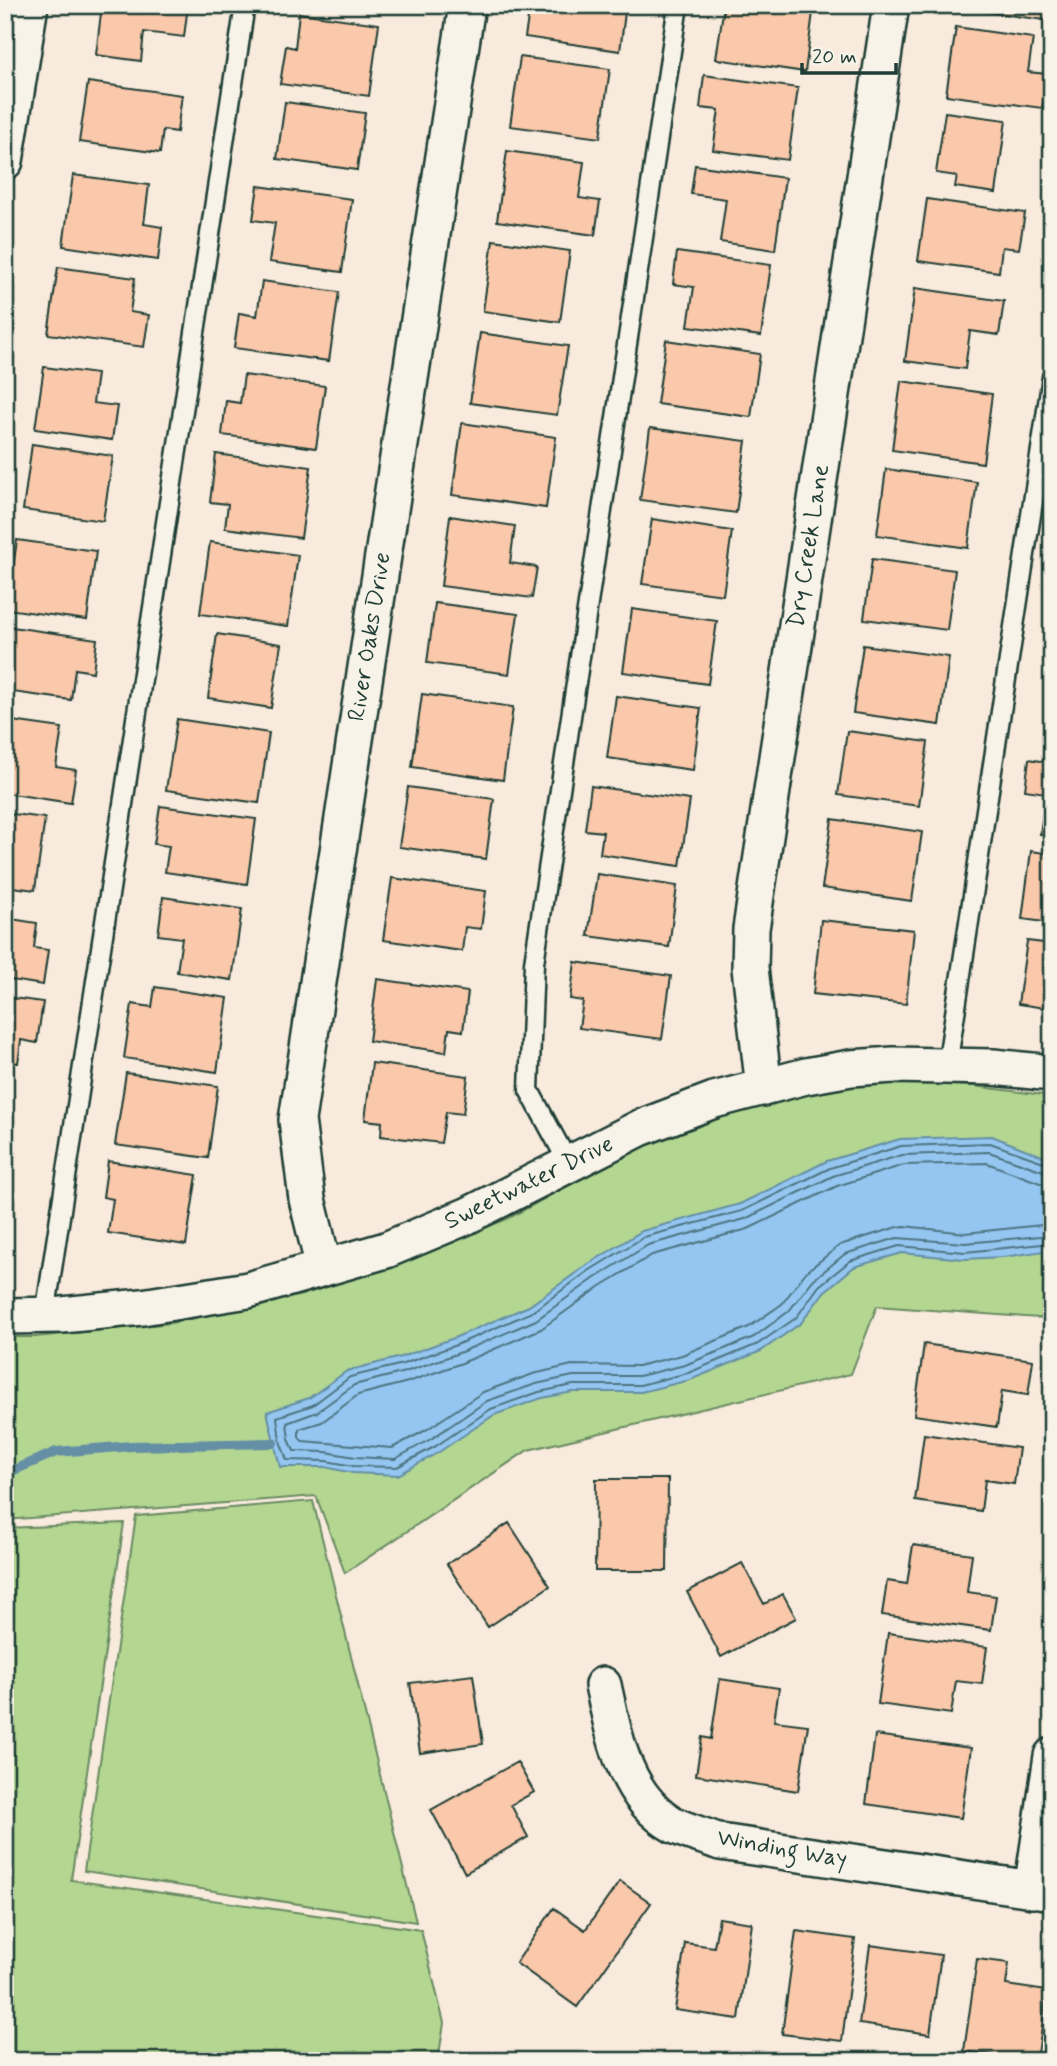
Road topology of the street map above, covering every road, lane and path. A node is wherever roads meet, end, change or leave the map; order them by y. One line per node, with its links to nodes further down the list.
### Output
1 (30, 5): 6 (street)
2 (245, 5): 13 (lane)
3 (467, 5): 12 (street, River Oaks Drive)
4 (678, 5): 11 (lane)
5 (891, 5): 10 (street, Dry Creek Lane)
6 (5, 161)
7 (1052, 377): 8 (lane)
8 (947, 1066): 9 (street, Sweetwater Drive); 10 (street, Sweetwater Drive)
9 (1052, 1073)
10 (764, 1088): 11 (street, Sweetwater Drive)
11 (569, 1164): 12 (street, Sweetwater Drive)
12 (324, 1268): 13 (street, Sweetwater Drive)
13 (45, 1315): 14 (street, Sweetwater Drive)
14 (5, 1316)
15 (603, 1685): 17 (street, Winding Way)
16 (1052, 1756): 17 (street)
17 (1042, 1891)

